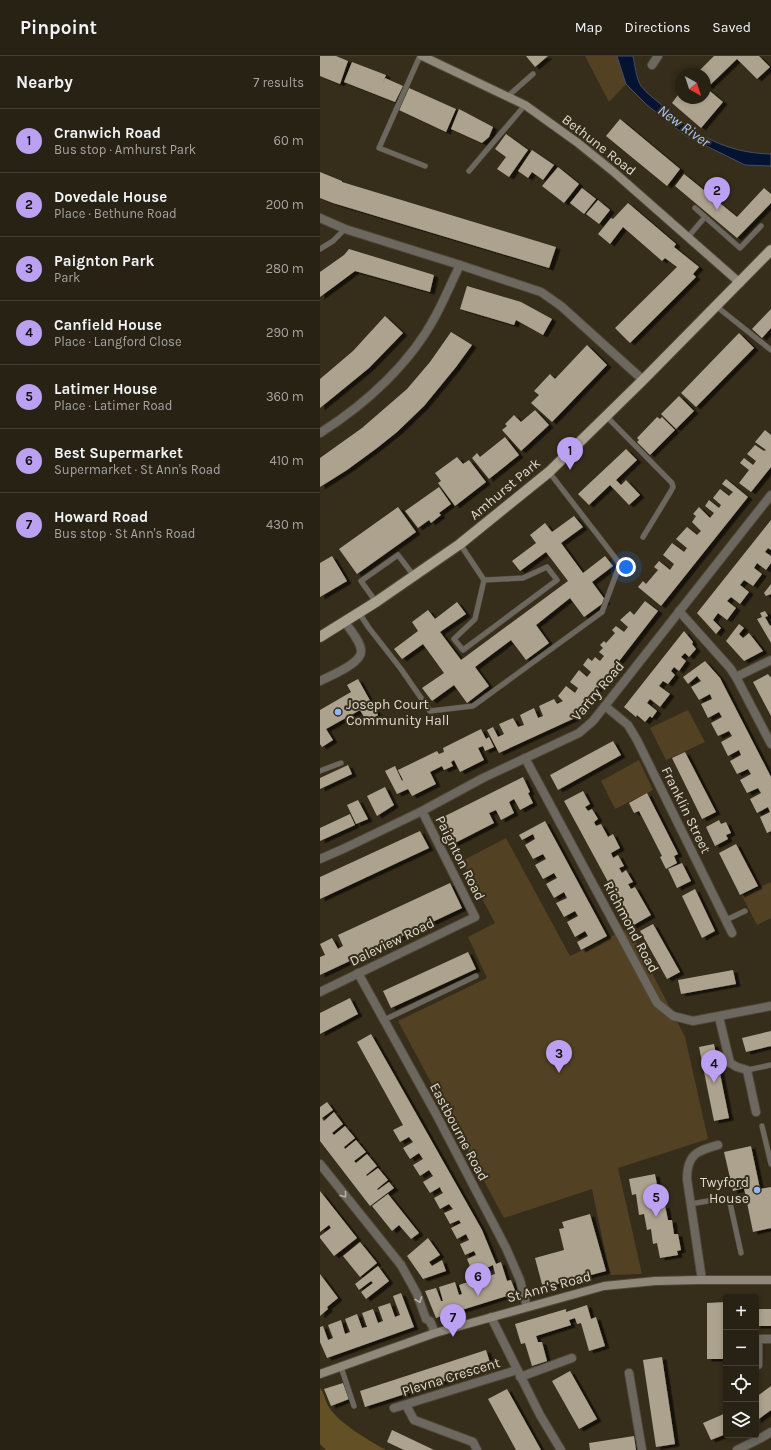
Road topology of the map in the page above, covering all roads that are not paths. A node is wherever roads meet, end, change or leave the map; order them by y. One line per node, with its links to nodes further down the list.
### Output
1 (421, 56): 5 (main road, Bethune Road); 7 (lane)
2 (658, 56): 3 (street)
3 (652, 64)
4 (533, 74): 5 (lane)
5 (508, 96): 6 (main road, Bethune Road)
6 (525, 105): 8 (lane); 14 (main road, Bethune Road)
7 (425, 166)
8 (469, 171)
9 (694, 208): 10 (lane)
10 (705, 217): 12 (lane); 14 (lane)
11 (320, 218): 13 (street)
12 (761, 226)
13 (345, 229): 15 (lane); 17 (street)
14 (688, 237): 18 (main road, Bethune Road)
15 (320, 250)
16 (771, 250): 18 (main road, Amhurst Park)
17 (460, 265): 21 (street); 23 (street)
18 (740, 283): 19 (main road, Amhurst Park)
19 (716, 306): 20 (lane); 21 (main road, Amhurst Park)
20 (771, 350)
21 (643, 380): 22 (main road, Amhurst Park)
22 (606, 416): 24 (main road, Amhurst Park); 26 (lane)
23 (320, 433)
24 (549, 472): 27 (main road, Amhurst Park); 32 (lane)
25 (771, 495): 31 (street, Vartry Road)
26 (643, 537)
27 (460, 544): 28 (main road, Amhurst Park); 29 (lane)
28 (414, 576): 30 (main road, Amhurst Park); 30 (lane)
29 (484, 580): 29 (lane)
30 (376, 602): 32 (main road, Amhurst Park)
31 (679, 611): 36 (street); 38 (street, Vartry Road)
32 (359, 613): 33 (main road, Amhurst Park)
33 (345, 622): 34 (main road, Amhurst Park); 37 (street)
34 (320, 637)
35 (771, 660): 36 (street)
36 (736, 677): 39 (street)
37 (320, 681)
38 (605, 706): 40 (street, Vartry Road); 47 (street, Franklin Street)
39 (771, 744)
40 (525, 758): 43 (street, Vartry Road); 53 (street, Richmond Road)
41 (342, 763): 42 (lane)
42 (320, 771)
43 (422, 811): 44 (street, Vartry Road); 46 (street, Paignton Road)
44 (320, 859)
45 (745, 911): 47 (lane)
46 (475, 917): 49 (street, Daleview Road)
47 (726, 920): 48 (street, Franklin Street)
48 (732, 933)
49 (358, 973): 51 (street, Daleview Road); 54 (street, Eastbourne Road)
50 (476, 976): 54 (lane)
51 (320, 992)
52 (771, 1006): 53 (street, Richmond Road)
53 (719, 1016): 56 (street)
54 (384, 1020): 67 (street, Eastbourne Road)
55 (771, 1065): 56 (lane)
56 (747, 1070): 57 (street)
57 (756, 1112)
58 (762, 1126): 60 (lane)
59 (718, 1144): 63 (street)
60 (769, 1149): 62 (lane)
61 (320, 1164): 69 (street, one-way to 69)
62 (771, 1164)
63 (690, 1204): 64 (lane); 65 (street)
64 (741, 1253)
65 (702, 1280): 66 (main road, St Ann's Road); 67 (main road, St Ann's Road)
66 (771, 1280)
67 (527, 1307): 68 (main road, St Ann's Road)
68 (491, 1317): 69 (main road, St Ann's Road); 74 (street, Plevna Crescent)
69 (435, 1333): 73 (main road, St Ann's Road)
70 (759, 1339): 71 (street)
71 (771, 1339)
72 (572, 1358): 74 (street, Plevna Crescent)
73 (341, 1367): 76 (main road, St Ann's Road); 78 (lane)
74 (518, 1373): 77 (street, Plevna Crescent); 82 (street, Plevna Crescent)
75 (629, 1373): 83 (street)
76 (320, 1374)
77 (406, 1405): 79 (street, Plevna Crescent); 81 (street)
78 (354, 1406)
79 (394, 1408)
80 (771, 1432): 84 (street)
81 (477, 1450)
82 (561, 1450)
83 (642, 1450)
84 (737, 1450)

